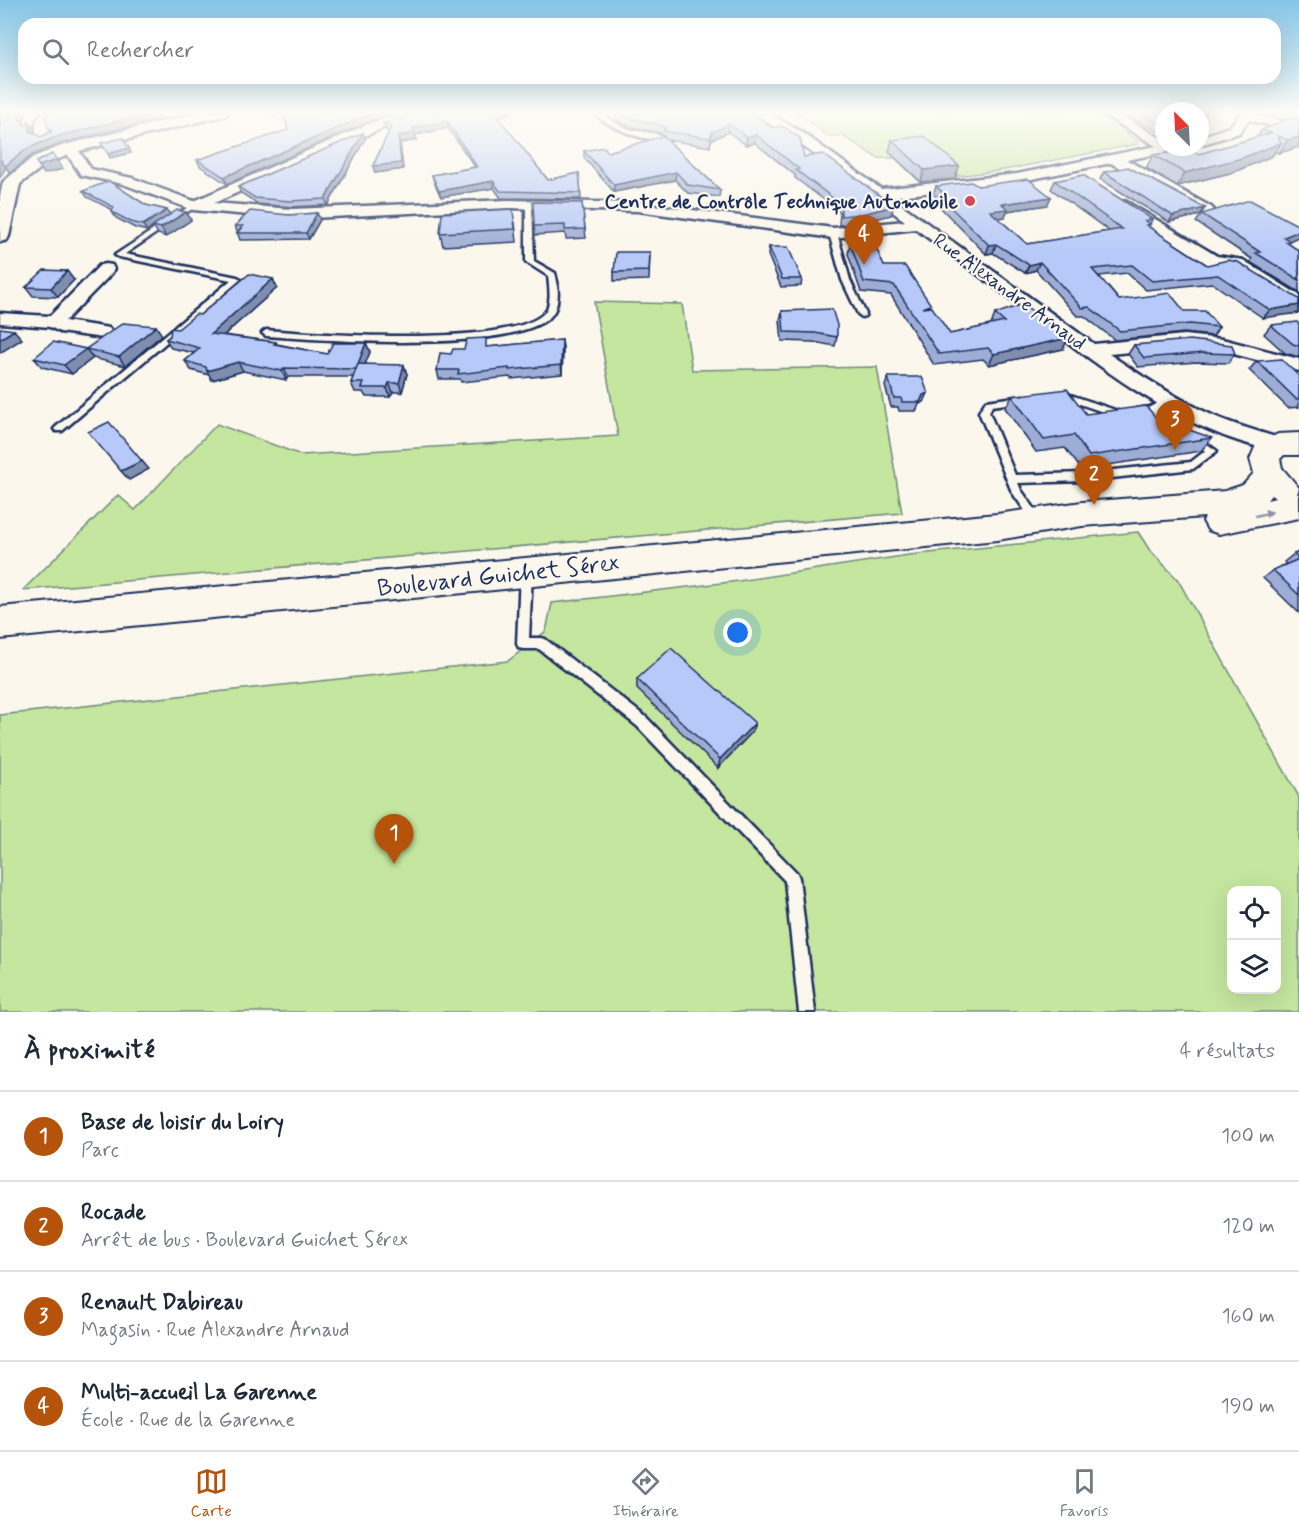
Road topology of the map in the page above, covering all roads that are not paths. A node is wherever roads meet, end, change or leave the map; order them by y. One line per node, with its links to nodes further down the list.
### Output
1 (43, 159): 18 (street)
2 (78, 159): 13 (street)
3 (301, 159): 13 (street)
4 (830, 159): 9 (street, Rue Alexandre Arnaud)
5 (1112, 159): 7 (street)
6 (1113, 159): 14 (street)
7 (1069, 168): 8 (street); 9 (street)
8 (1086, 179)
9 (878, 194): 16 (street, Rue Alexandre Arnaud)
10 (1113, 197): 20 (street)
11 (529, 204): 13 (street); 17 (street); 25 (lane)
12 (1223, 205): 14 (street)
13 (193, 206): 32 (lane)
14 (1206, 210): 15 (street)
15 (1188, 215)
16 (919, 224): 17 (street); 26 (street, Rue Alexandre Arnaud)
17 (833, 233): 21 (lane)
18 (0, 236)
19 (106, 269): 23 (street)
20 (1299, 302)
21 (862, 314)
22 (0, 318): 23 (street)
23 (54, 322): 24 (street)
24 (103, 332)
25 (266, 333)
26 (1090, 350): 27 (street); 30 (street, Rue Alexandre Arnaud)
27 (1299, 365)
28 (1051, 396): 31 (lane)
29 (1030, 398): 34 (lane)
30 (1169, 400): 31 (lane); 33 (street, Rue Alexandre Arnaud)
31 (1152, 410): 34 (lane)
32 (59, 429)
33 (1278, 457): 35 (main road); 37 (main road, Boulevard Guichet Sérex)
34 (1013, 479): 37 (lane)
35 (1299, 499)
36 (1299, 506): 38 (main road, Boulevard Guichet Sérex, one-way to 36)
37 (1038, 521): 38 (main road, Boulevard Guichet Sérex)
38 (997, 527): 39 (main road, Boulevard Guichet Sérex)
39 (526, 572): 40 (main road, Boulevard Guichet Sérex); 41 (lane)
40 (0, 623)
41 (807, 1012)

